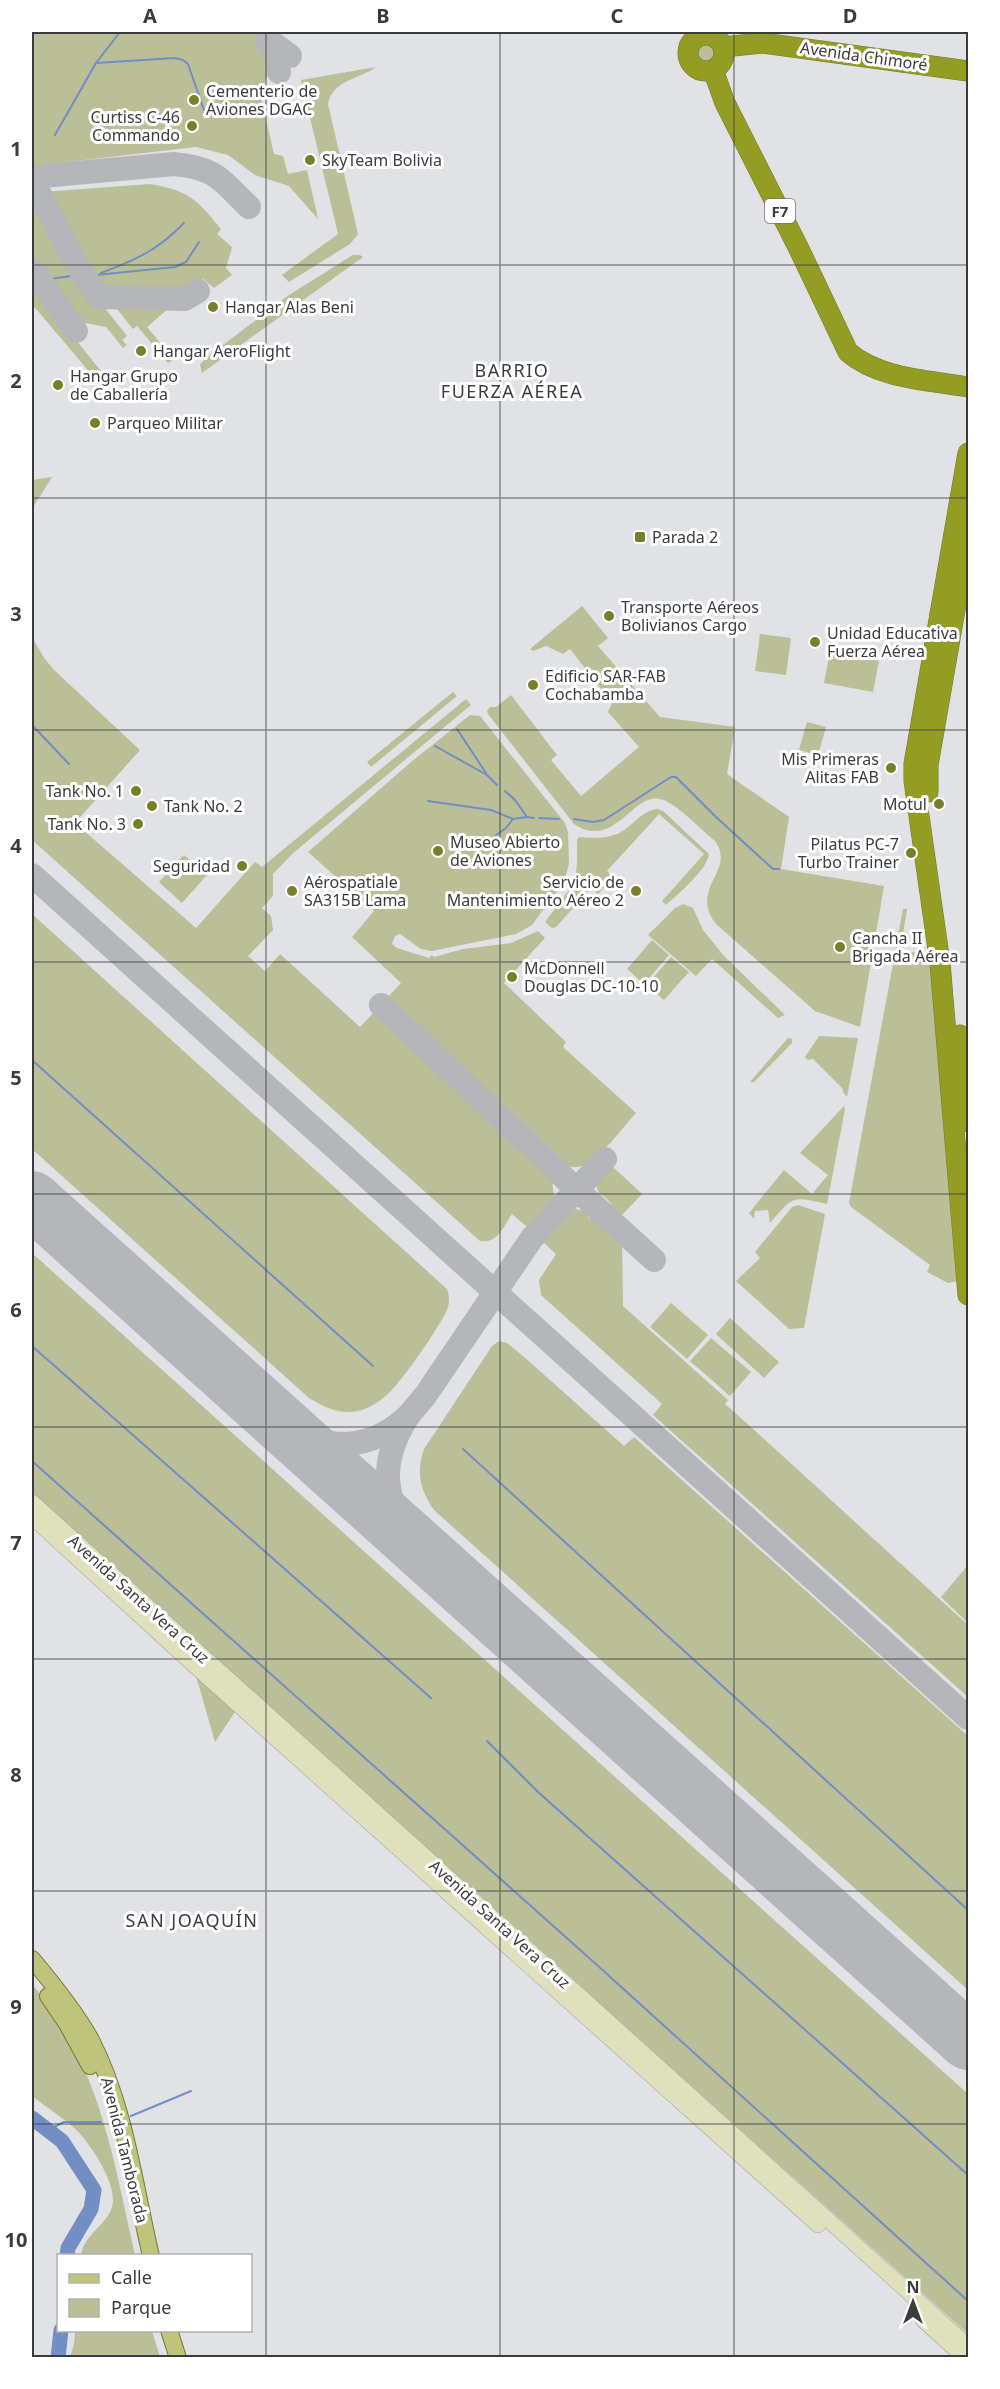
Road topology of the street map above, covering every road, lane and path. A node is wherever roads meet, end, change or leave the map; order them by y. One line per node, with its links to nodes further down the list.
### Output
1 (696, 34): 2 (highway); 3 (highway)
2 (723, 47): 3 (highway); 4 (highway, Avenida Chimoré)
3 (713, 70): 5 (highway, F7)
4 (969, 72)
5 (969, 387)
6 (969, 453): 9 (highway)
7 (969, 535): 8 (highway)
8 (969, 1122)
9 (969, 1294)
10 (32, 1502): 18 (main road, Avenida Santa Vera Cruz)
11 (32, 1517): 21 (main road, Avenida Santa Vera Cruz)
12 (32, 1959): 15 (main road, Avenida Tamborada)
13 (32, 1977): 14 (main road, Avenida Tamborada)
14 (139, 2254)
15 (151, 2254)
16 (157, 2332): 19 (main road)
17 (169, 2332): 20 (main road)
18 (969, 2346)
19 (166, 2358)
20 (178, 2358)
21 (965, 2358)

